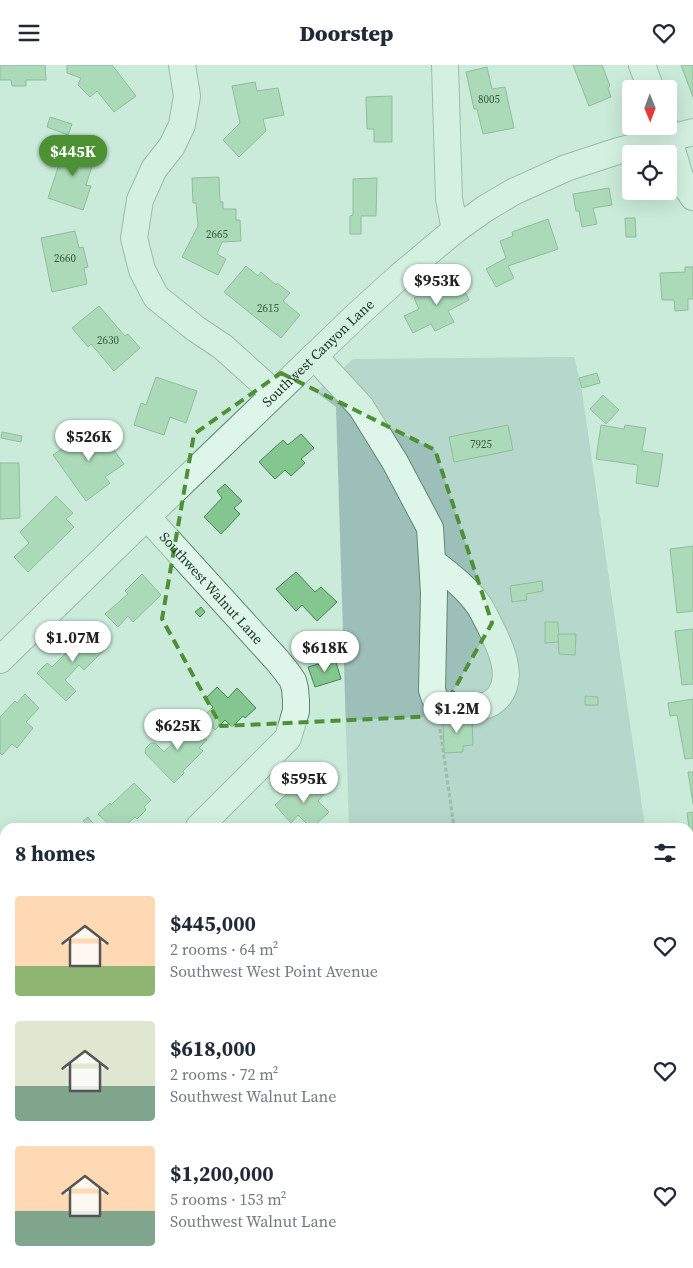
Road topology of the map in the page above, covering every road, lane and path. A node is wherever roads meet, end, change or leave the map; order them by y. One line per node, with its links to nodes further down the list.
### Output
1 (182, 65): 10 (street)
2 (445, 65): 8 (street)
3 (642, 65): 4 (street)
4 (648, 80)
5 (667, 135): 8 (street, Southwest Canyon Lane)
6 (676, 135): 7 (street)
7 (693, 197)
8 (455, 230): 9 (street, Southwest Canyon Lane)
9 (314, 356): 10 (street, Southwest Canyon Lane); 12 (street)
10 (274, 393): 11 (street, Southwest Canyon Lane)
11 (146, 517): 13 (street, Southwest Canyon Lane); 15 (street, Southwest Walnut Lane)
12 (433, 561): 14 (street); 14 (street)
13 (0, 660)
14 (442, 706): 16 (path)
15 (203, 823)
16 (453, 823)

